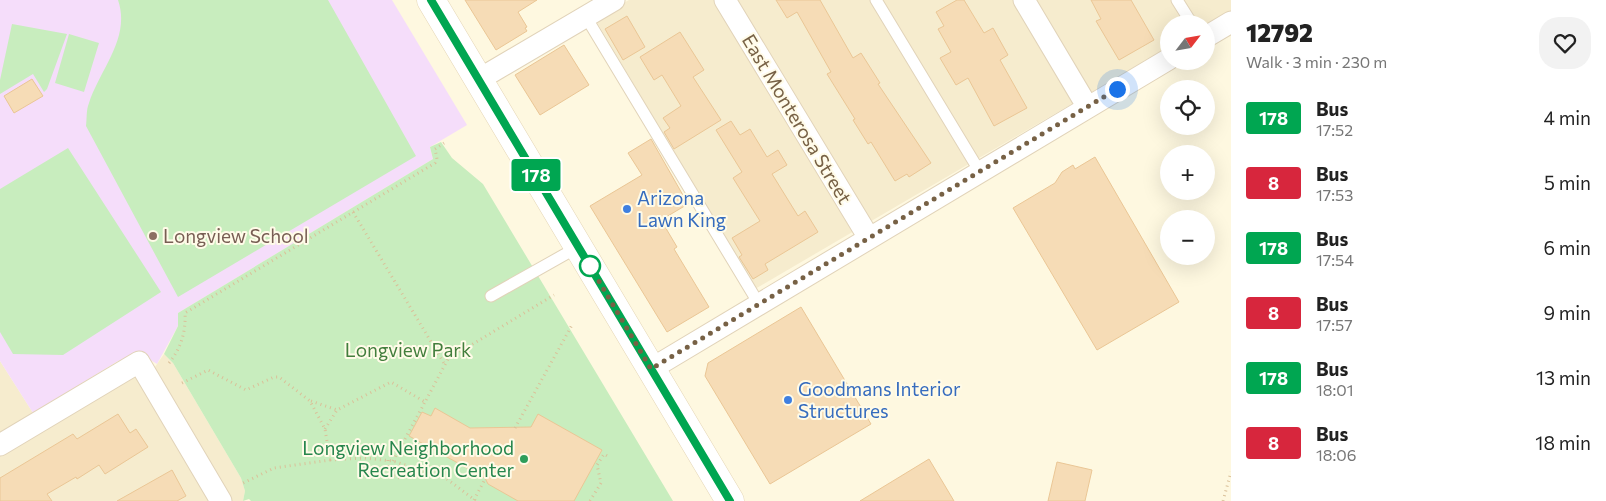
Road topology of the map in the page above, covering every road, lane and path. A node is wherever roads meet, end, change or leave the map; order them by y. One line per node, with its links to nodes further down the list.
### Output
1 (431, 0): 12 (main road)
2 (614, 0): 8 (street)
3 (725, 0): 17 (street, East Monterosa Street)
4 (876, 0): 15 (lane)
5 (1024, 0): 13 (street)
6 (1178, 0): 7 (lane)
7 (1187, 15)
8 (586, 17): 12 (street); 21 (lane)
9 (1231, 22): 10 (street)
10 (1215, 32)
11 (1160, 63): 13 (street)
12 (478, 80): 18 (main road)
13 (1087, 106): 15 (street)
14 (444, 143): 16 (path)
15 (980, 172): 17 (street)
16 (353, 212): 23 (path); 24 (path)
17 (869, 238): 21 (street)
18 (578, 246): 20 (lane); 25 (main road)
19 (554, 295): 24 (path)
20 (492, 296)
21 (759, 304): 25 (street)
22 (572, 325): 30 (path)
23 (169, 363)
24 (445, 365): 28 (path)
25 (651, 369): 44 (main road)
26 (182, 383): 27 (path)
27 (310, 401): 29 (path); 31 (path)
28 (425, 402): 29 (path); 36 (path)
29 (337, 410): 31 (path)
30 (515, 428)
31 (325, 429): 34 (path)
32 (0, 445): 42 (street)
33 (609, 458): 43 (path)
34 (330, 460): 35 (path); 40 (path)
35 (388, 460): 36 (path); 37 (path)
36 (393, 460): 37 (path)
37 (421, 470): 41 (path)
38 (1231, 472): 45 (path)
39 (485, 480): 41 (path)
40 (241, 484)
41 (475, 500)
42 (221, 501)
43 (590, 501)
44 (730, 501)
45 (1223, 501)

